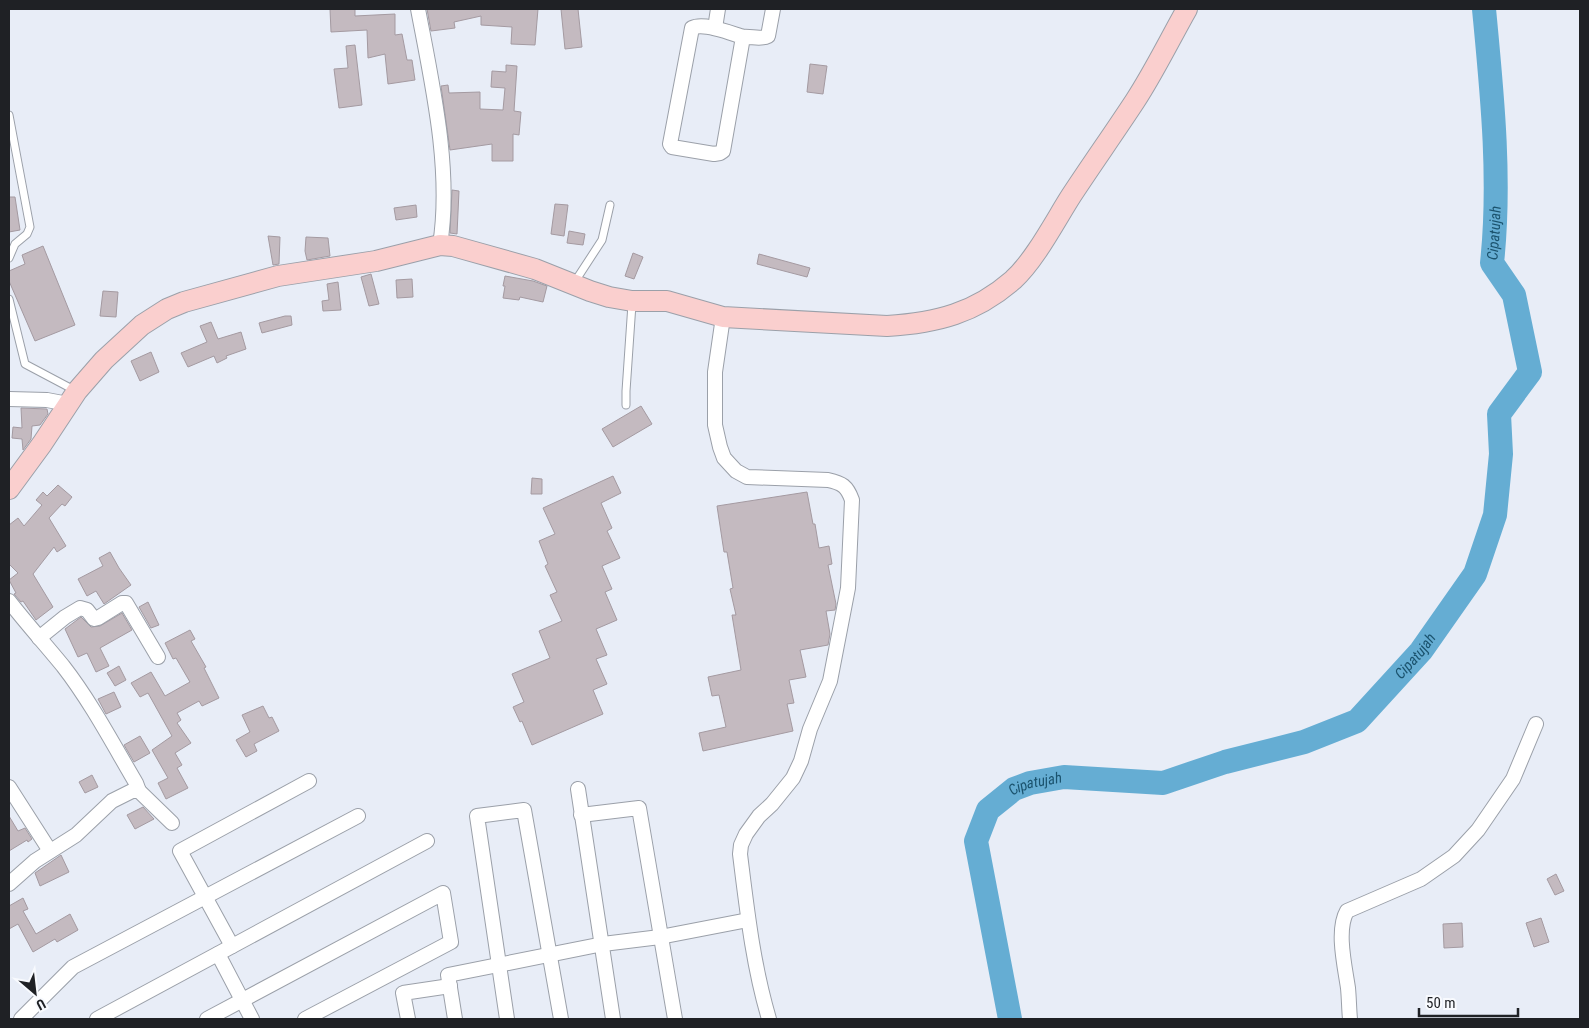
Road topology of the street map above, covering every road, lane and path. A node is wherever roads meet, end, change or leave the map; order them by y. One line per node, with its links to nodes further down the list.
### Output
1 (418, 9): 9 (street)
2 (718, 9): 5 (street)
3 (773, 9): 6 (street)
4 (1187, 9): 14 (street)
5 (715, 28): 6 (street); 6 (street)
6 (743, 37)
7 (9, 115): 10 (lane)
8 (610, 205): 11 (lane)
9 (440, 246): 11 (street); 15 (street)
10 (9, 258)
11 (574, 284): 13 (street)
12 (9, 299): 15 (lane)
13 (632, 301): 14 (street); 17 (lane)
14 (723, 316): 34 (street)
15 (73, 398): 16 (street); 18 (street)
16 (9, 399)
17 (626, 404)
18 (9, 489)
19 (9, 601): 20 (street)
20 (40, 638): 21 (street); 26 (street)
21 (158, 657)
22 (1536, 724): 55 (street)
23 (309, 780): 33 (street)
24 (9, 787): 31 (street)
25 (578, 788): 27 (street)
26 (139, 791): 29 (street); 31 (street)
27 (581, 815): 35 (street); 36 (street)
28 (358, 816): 33 (street)
29 (172, 823)
30 (427, 840): 37 (street)
31 (50, 851): 32 (street)
32 (9, 884)
33 (205, 897): 37 (street); 43 (street)
34 (748, 920): 35 (street); 54 (street)
35 (660, 937): 36 (street); 53 (street)
36 (603, 944): 39 (street); 52 (street)
37 (232, 946): 38 (street)
38 (218, 954): 42 (street); 44 (street)
39 (550, 954): 40 (street); 40 (street); 51 (street)
40 (498, 964): 41 (street); 50 (street)
41 (450, 986): 48 (street); 49 (street)
42 (242, 1001): 45 (street); 46 (street); 47 (street)
43 (21, 1019)
44 (97, 1019)
45 (207, 1019)
46 (252, 1019)
47 (305, 1019)
48 (408, 1019)
49 (455, 1019)
50 (507, 1019)
51 (561, 1019)
52 (613, 1019)
53 (675, 1019)
54 (769, 1019)
55 (1350, 1019)

